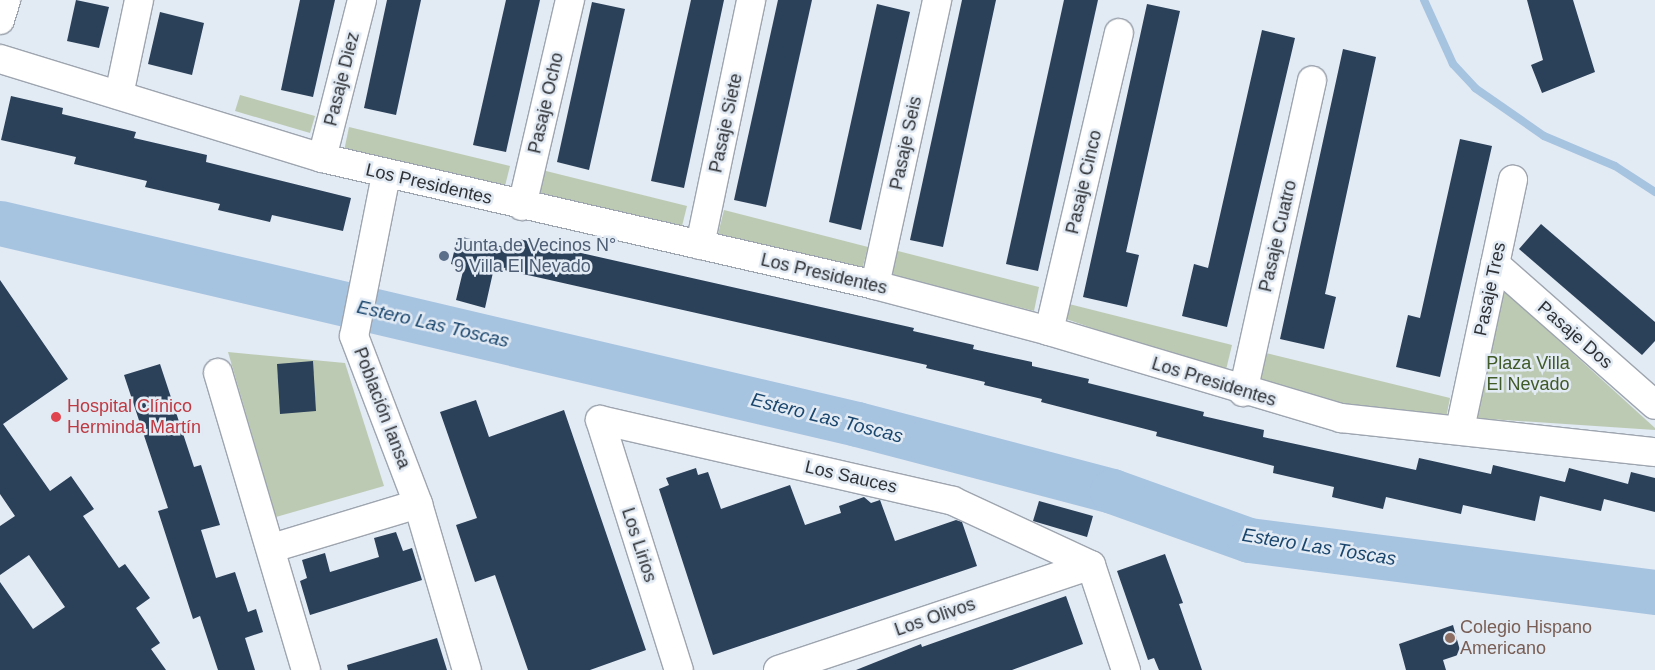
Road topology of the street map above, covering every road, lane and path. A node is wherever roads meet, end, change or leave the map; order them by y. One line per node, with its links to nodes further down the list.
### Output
1 (6, 0): 7 (street)
2 (139, 0): 11 (street)
3 (362, 0): 12 (street, Pasaje Diez)
4 (570, 0): 15 (street, Pasaje Ocho)
5 (751, 0): 16 (street, Pasaje Siete)
6 (937, 0): 18 (street, Pasaje Seis)
7 (0, 20)
8 (1119, 34): 19 (street, Pasaje Cinco)
9 (0, 59): 11 (street, Los Presidentes)
10 (1312, 81): 21 (street, Pasaje Cuatro)
11 (119, 95): 12 (street, Los Presidentes)
12 (322, 158): 13 (street, Los Presidentes)
13 (386, 175): 15 (street, Los Presidentes); 26 (street, Población Iansa)
14 (1513, 180): 17 (street, Pasaje Tres)
15 (522, 206): 16 (street, Los Presidentes)
16 (700, 245): 18 (street, Los Presidentes)
17 (1495, 264): 22 (street, Pasaje Dos); 24 (street, Pasaje Tres)
18 (875, 285): 19 (street, Los Presidentes)
19 (1049, 331): 21 (street, Los Presidentes)
20 (218, 373): 27 (street)
21 (1243, 392): 24 (street, Los Presidentes)
22 (1655, 405)
23 (600, 420): 28 (street, Los Sauces); 31 (street, Los Lirios)
24 (1460, 429): 25 (street, Los Presidentes)
25 (1655, 452)
26 (418, 504): 27 (street); 30 (street, Población Iansa)
27 (272, 548): 29 (street)
28 (1091, 565): 32 (street, Los Olivos); 33 (street)
29 (306, 670)
30 (467, 670)
31 (679, 670)
32 (778, 670)
33 (1126, 670)

